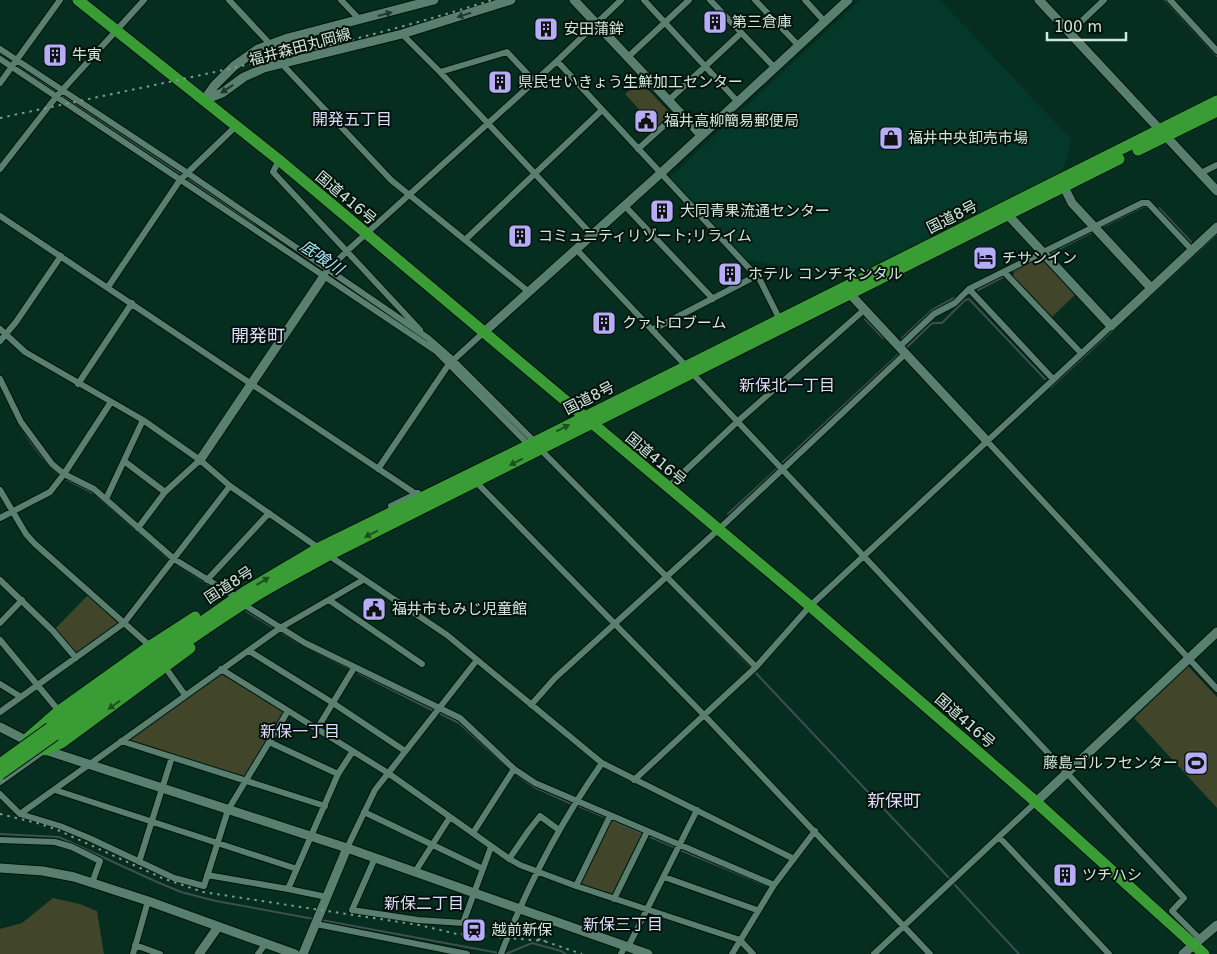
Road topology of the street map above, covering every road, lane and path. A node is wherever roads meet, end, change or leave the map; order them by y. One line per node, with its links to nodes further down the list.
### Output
1 (60, 0): 33 (street)
2 (78, 0): 23 (highway, 国道416号)
3 (144, 0): 23 (street)
4 (228, 0): 27 (street)
5 (341, 0): 19 (street)
6 (434, 0): 19 (street, 福井森田丸岡線, one-way to 6)
7 (511, 0): 26 (street, 福井森田丸岡線, one-way to 26)
8 (574, 0): 22 (street)
9 (621, 0): 22 (street)
10 (644, 0): 20 (street)
11 (688, 0): 20 (street)
12 (710, 0): 24 (street)
13 (755, 0): 28 (street)
14 (805, 0): 21 (street)
15 (848, 0): 21 (street)
16 (1039, 0): 25 (street)
17 (1104, 0): 25 (street)
18 (1170, 0): 30 (street)
19 (360, 20): 27 (street, 福井森田丸岡線)
20 (665, 22): 31 (street); 36 (street)
21 (825, 22): 28 (street)
22 (596, 23): 31 (street); 34 (street)
23 (117, 31): 42 (street); 44 (highway, 国道416号)
24 (741, 33): 36 (street); 38 (street)
25 (1069, 33): 53 (street)
26 (402, 34): 35 (street, 福井森田丸岡線); 39 (street)
27 (270, 44): 44 (street, 福井森田丸岡線)
28 (799, 46): 38 (street)
29 (0, 49): 33 (street)
30 (1217, 51)
31 (628, 57): 45 (street)
32 (0, 59): 37 (street)
33 (17, 60): 37 (street); 42 (street)
34 (556, 61): 40 (street); 48 (street)
35 (282, 64): 44 (street, 福井森田丸岡線, one-way to 44); 66 (street)
36 (705, 66): 45 (street); 47 (street)
37 (12, 67): 41 (street); 43 (street)
38 (775, 68): 47 (street)
39 (440, 72): 40 (street); 51 (street)
40 (534, 80): 51 (street)
41 (0, 83)
42 (62, 90): 43 (street); 59 (street)
43 (56, 97): 58 (street); 63 (street)
44 (204, 100): 52 (highway, 国道416号)
45 (668, 101): 50 (street)
46 (1217, 101): 53 (highway, 国道8号)
47 (738, 102): 54 (street)
48 (602, 110): 55 (street); 60 (street)
49 (1217, 111): 53 (highway, 国道8号)
50 (679, 112): 54 (street); 55 (street)
51 (488, 123): 60 (street); 66 (street)
52 (236, 126): 56 (highway, 国道416号); 59 (street)
53 (1163, 133): 62 (street); 64 (highway, 国道8号); 91 (highway, 国道8号)
54 (701, 135): 61 (street)
55 (638, 149): 61 (street)
56 (279, 160): 72 (highway, 国道416号); 77 (street)
57 (1217, 165): 62 (street)
58 (0, 170)
59 (186, 172): 63 (street); 81 (street)
60 (535, 173): 73 (street); 74 (street)
61 (661, 173): 67 (street); 82 (street)
62 (1201, 173): 65 (street)
63 (180, 180): 81 (street); 83 (street)
64 (1064, 187): 69 (highway, 国道8号); 70 (street)
65 (1217, 191)
66 (410, 195): 72 (street); 74 (street)
67 (624, 205): 73 (street); 88 (street)
68 (0, 216): 79 (street)
69 (1008, 216): 78 (street); 87 (highway, 国道8号)
70 (1094, 227): 76 (street); 78 (street); 84 (street)
71 (1217, 227): 76 (street)
72 (366, 235): 77 (street); 95 (highway, 国道416号)
73 (592, 235): 75 (street)
74 (465, 240): 86 (street)
75 (576, 249): 86 (street); 94 (street)
76 (1192, 250): 84 (street)
77 (347, 251): 81 (street); 97 (street)
78 (1042, 253): 80 (street); 92 (street)
79 (61, 256): 83 (street); 96 (street)
80 (1004, 272): 85 (street); 100 (street)
81 (326, 273): 97 (street); 101 (street); 105 (street)
82 (756, 276): 88 (street); 91 (street)
83 (108, 287): 89 (street)
84 (1151, 288): 92 (street)
85 (969, 289): 99 (street); 104 (street)
86 (529, 292): 95 (street)
87 (850, 294): 90 (street); 102 (highway, 国道8号)
88 (713, 299): 94 (street)
89 (132, 303): 105 (street); 106 (street)
90 (864, 310): 99 (street); 110 (street)
91 (780, 320): 102 (highway, 国道8号)
92 (1110, 326): 100 (street)
93 (0, 329): 96 (street)
94 (652, 330): 102 (street)
95 (483, 333): 101 (street); 109 (highway, 国道416号)
96 (6, 334): 98 (street); 106 (street)
97 (428, 338): 101 (street)
98 (0, 341)
99 (902, 350): 111 (street); 116 (street)
100 (1081, 353): 104 (street)
101 (451, 362): 112 (street); 115 (street)
102 (689, 370): 109 (highway, 国道8号); 110 (street)
103 (0, 379): 117 (street)
104 (1053, 379): 111 (street)
105 (251, 383): 113 (street); 115 (street)
106 (78, 384): 107 (street)
107 (111, 402): 108 (street); 117 (street)
108 (143, 420): 113 (street); 114 (street)
109 (588, 421): 112 (highway, 国道8号); 120 (highway, 国道416号)
110 (737, 422): 116 (street); 120 (street)
111 (986, 440): 131 (street); 150 (street)
112 (532, 443): 118 (highway, 国道8号, one-way to 118); 123 (street); 130 (highway, 国道8号); 133 (street)
113 (200, 460): 119 (street); 122 (street)
114 (124, 461): 122 (street); 124 (street)
115 (378, 469): 123 (street)
116 (781, 470): 129 (street); 131 (street)
117 (64, 474): 124 (street); 125 (street)
118 (476, 482): 130 (highway, 国道8号, one-way to 130); 143 (street)
119 (230, 486): 126 (street); 132 (street)
120 (667, 488): 129 (highway, 国道416号)
121 (0, 490): 125 (street)
122 (165, 492): 128 (street)
123 (416, 494): 130 (street)
124 (106, 499): 128 (street)
125 (12, 510): 127 (street); 142 (street)
126 (269, 513): 130 (street); 135 (street)
127 (0, 518)
128 (138, 528): 132 (street)
129 (718, 529): 133 (street); 140 (highway, 国道416号)
130 (321, 549): 136 (street); 139 (highway, 国道8号)
131 (862, 557): 140 (street); 187 (street)
132 (174, 559): 135 (street); 142 (street)
133 (667, 576): 143 (street); 154 (street)
134 (0, 580): 137 (street)
135 (207, 580): 139 (street)
136 (363, 580): 138 (street); 151 (street)
137 (22, 600): 141 (street); 149 (street)
138 (329, 600): 144 (street); 152 (street)
139 (243, 602): 144 (street); 147 (highway); 153 (highway); 171 (highway, 国道8号)
140 (810, 606): 154 (street); 195 (highway, 国道416号)
141 (0, 623)
142 (124, 623): 147 (street); 149 (street)
143 (614, 624): 163 (street); 168 (street)
144 (280, 628): 148 (street); 155 (street)
145 (1217, 632): 150 (street)
146 (0, 640): 158 (street)
147 (150, 646): 165 (highway)
148 (248, 651): 156 (street); 162 (street)
149 (76, 658): 158 (street)
150 (1189, 658): 159 (street); 187 (street)
151 (477, 660): 163 (street); 164 (street)
152 (422, 664)
153 (165, 667): 160 (street); 175 (highway, one-way to 175)
154 (756, 667): 168 (street)
155 (354, 668): 162 (street); 164 (street)
156 (221, 669): 160 (street); 166 (street)
157 (0, 684): 161 (street)
158 (38, 685): 161 (street); 165 (street)
159 (1217, 689)
160 (185, 695): 173 (street)
161 (21, 697): 167 (street)
162 (333, 703): 170 (street); 177 (street)
163 (531, 705): 181 (street)
164 (438, 709): 177 (street); 183 (street)
165 (59, 711): 172 (highway)
166 (288, 711): 170 (street); 174 (street)
167 (0, 712)
168 (704, 714): 189 (street); 205 (street)
169 (0, 726): 172 (street)
170 (317, 729): 176 (street)
171 (53, 732): 180 (highway, 国道8号, bridge); 185 (highway, 国道8号, bridge)
172 (25, 740): 175 (street); 179 (street)
173 (121, 741): 178 (street); 182 (street)
174 (269, 742): 186 (street); 188 (street)
175 (45, 750): 182 (street); 190 (street)
176 (353, 751): 184 (street); 186 (street)
177 (405, 751): 184 (street)
178 (172, 757): 188 (street); 191 (street)
179 (0, 758)
180 (0, 764)
181 (602, 764): 189 (street); 194 (street)
182 (87, 765): 191 (street); 192 (street)
183 (514, 768): 194 (street); 207 (street)
184 (388, 773): 199 (street); 202 (street)
185 (0, 774)
186 (338, 774): 196 (street)
187 (1066, 774): 195 (street); 243 (street)
188 (246, 780): 196 (street); 197 (street)
189 (634, 780): 198 (street)
190 (0, 782)
191 (162, 789): 197 (street); 203 (street)
192 (54, 790): 200 (street); 203 (street)
193 (0, 794): 200 (street)
194 (576, 801): 201 (street); 204 (street)
195 (1036, 802): 209 (street); 243 (highway, 国道416号)
196 (325, 806): 208 (street)
197 (228, 810): 208 (street); 211 (street)
198 (697, 810): 213 (street); 217 (street)
199 (364, 812): 212 (street); 215 (street)
200 (20, 814): 219 (street)
201 (610, 816): 206 (street); 229 (street)
202 (450, 817): 207 (street); 212 (street)
203 (152, 821): 211 (street); 219 (street)
204 (560, 830): 218 (street); 223 (street)
205 (815, 831): 217 (street); 240 (street)
206 (648, 832): 213 (street); 233 (street)
207 (472, 833): 214 (street)
208 (311, 837): 215 (street); 222 (street)
209 (999, 837): 240 (street); 260 (street)
210 (0, 840): 227 (street)
211 (216, 843): 222 (street); 225 (street)
212 (432, 845): 221 (street); 224 (street)
213 (680, 845): 226 (street); 228 (street)
214 (491, 847): 218 (street); 221 (street)
215 (348, 848): 216 (street); 232 (street)
216 (375, 858): 224 (street); 231 (street)
217 (794, 858): 228 (street)
218 (510, 859): 223 (street)
219 (140, 862): 225 (street)
220 (0, 868): 227 (street)
221 (483, 868): 231 (street)
222 (297, 869): 230 (street)
223 (537, 871): 229 (street); 235 (street)
224 (415, 872): 231 (street)
225 (207, 875): 230 (street)
226 (664, 877): 236 (street); 237 (street)
227 (92, 883): 234 (street)
228 (774, 885): 237 (street)
229 (576, 886): 233 (street)
230 (288, 889): 232 (street)
231 (474, 892): 235 (street)
232 (327, 896): 238 (street)
233 (614, 899): 236 (street)
234 (148, 901): 241 (street); 245 (street)
235 (520, 908): 246 (street); 254 (street)
236 (647, 910): 242 (street); 246 (street)
237 (757, 910): 242 (street)
238 (316, 924): 252 (street); 253 (street)
239 (1217, 925): 243 (street)
240 (904, 926): 258 (street); 259 (street)
241 (218, 927): 244 (street); 249 (street)
242 (740, 940): 256 (street); 257 (street)
243 (1198, 942): 261 (street); 262 (highway, 国道416号)
244 (266, 943): 250 (street); 251 (street)
245 (135, 945): 247 (street); 248 (street)
246 (625, 949): 255 (street)
247 (133, 954)
248 (160, 954)
249 (199, 954)
250 (258, 954)
251 (295, 954)
252 (303, 954)
253 (466, 954)
254 (501, 954)
255 (648, 954)
256 (732, 954)
257 (753, 954)
258 (874, 954)
259 (930, 954)
260 (1109, 954)
261 (1183, 954)
262 (1204, 954)

